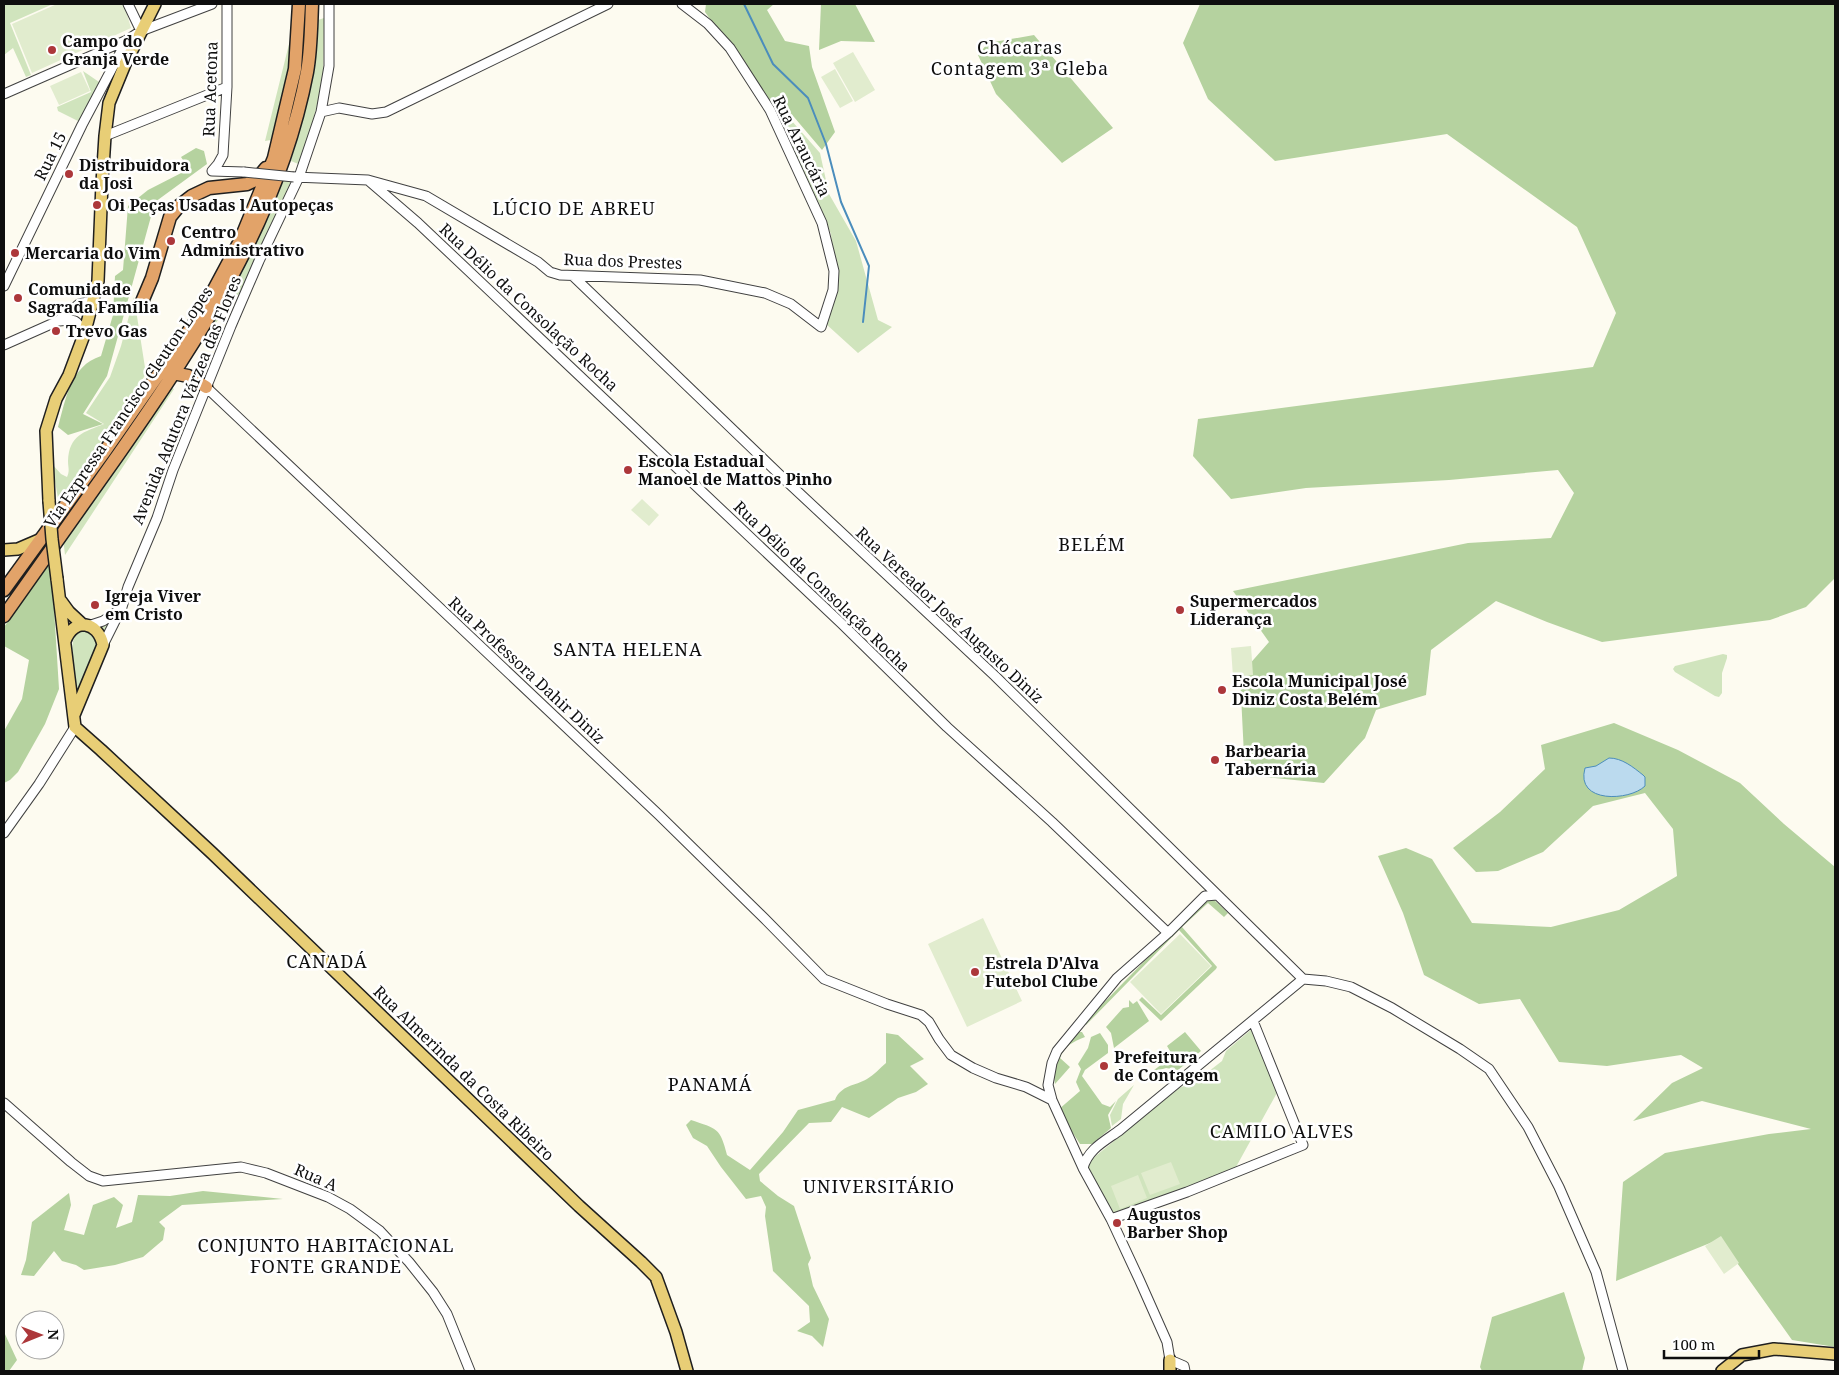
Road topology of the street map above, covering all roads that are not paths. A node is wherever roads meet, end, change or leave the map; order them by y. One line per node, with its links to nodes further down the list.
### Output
1 (128, 4): 10 (street)
2 (155, 4): 10 (main road)
3 (212, 4): 10 (street)
4 (227, 4): 12 (street, Rua Acetona)
5 (299, 4): 18 (highway, Via Expressa Francisco Cleuton Lopes)
6 (312, 4): 30 (highway, Via Expressa Francisco Cleuton Lopes)
7 (329, 4): 14 (street, Avenida Adutora Várzea das Flores)
8 (608, 4): 15 (street)
9 (682, 4): 27 (street, Rua Araucária)
10 (141, 31): 11 (street); 17 (main road)
11 (127, 40): 13 (street); 23 (street, Rua 15)
12 (228, 87): 17 (street); 19 (street, Rua Acetona)
13 (4, 94)
14 (323, 96): 15 (street); 16 (street, Avenida Adutora Várzea das Flores)
15 (339, 108): 16 (street)
16 (320, 112): 20 (street, Avenida Adutora Várzea das Flores)
17 (105, 136): 24 (main road)
18 (274, 158): 25 (highway); 32 (highway, Via Expressa Francisco Cleuton Lopes)
19 (212, 172): 20 (street, Rua dos Prestes, bridge)
20 (296, 177): 21 (street, Rua dos Prestes); 31 (street, Avenida Adutora Várzea das Flores)
21 (368, 180): 22 (street, Rua dos Prestes); 46 (street, Rua Délio da Consolação Rocha)
22 (573, 276): 27 (street, Rua dos Prestes); 45 (street, Rua Vereador José Augusto Diniz)
23 (4, 286)
24 (94, 300): 26 (street); 28 (main road)
25 (141, 304)
26 (58, 321): 28 (street); 29 (street)
27 (821, 327)
28 (84, 335): 35 (main road, bridge)
29 (4, 345)
30 (173, 373): 31 (highway); 37 (highway, Via Expressa Francisco Cleuton Lopes)
31 (206, 387): 36 (street, Avenida Adutora Várzea das Flores); 50 (street, Rua Professora Dahir Diniz)
32 (39, 540): 33 (main road); 34 (highway, Via Expressa Francisco Cleuton Lopes)
33 (4, 550)
34 (4, 590)
35 (60, 600): 38 (main road); 39 (main road)
36 (122, 608): 38 (street); 40 (street, Avenida Adutora Várzea das Flores)
37 (4, 616)
38 (87, 625): 39 (main road); 40 (main road)
39 (66, 640): 42 (main road)
40 (103, 645): 41 (main road, Avenida Adutora Várzea das Flores)
41 (94, 668): 42 (main road); 43 (main road, Avenida Adutora Várzea das Flores)
42 (68, 669): 43 (main road)
43 (74, 722): 44 (street, Avenida Adutora Várzea das Flores); 60 (main road, Rua Almerinda da Costa Ribeiro)
44 (4, 832)
45 (1217, 895): 46 (street); 47 (street, Rua Vereador José Augusto Diniz)
46 (1168, 933): 49 (street)
47 (1303, 979): 48 (street); 61 (street)
48 (1253, 1021): 54 (street); 56 (street)
49 (1048, 1085): 50 (street); 51 (street)
50 (1026, 1087): 51 (street)
51 (1052, 1100): 53 (street)
52 (4, 1103): 59 (street, Rua A)
53 (1074, 1146): 54 (street); 55 (street)
54 (1094, 1149): 55 (street)
55 (1084, 1168): 56 (street)
56 (1111, 1220): 58 (street)
57 (1835, 1354): 62 (main road)
58 (1178, 1367)
59 (470, 1371)
60 (687, 1371)
61 (1623, 1371)
62 (1722, 1371)

